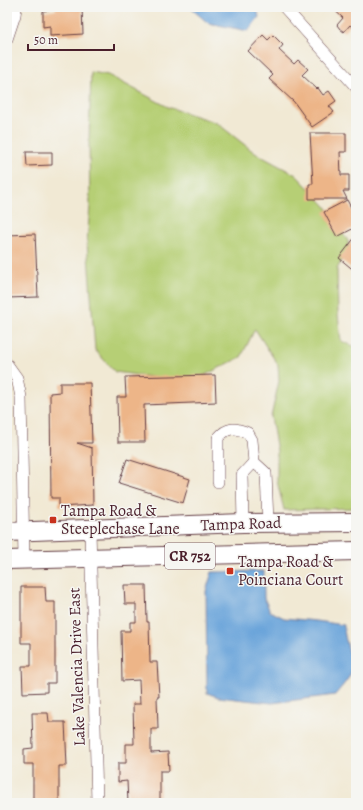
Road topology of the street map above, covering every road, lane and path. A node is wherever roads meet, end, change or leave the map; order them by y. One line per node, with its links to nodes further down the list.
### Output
1 (16, 7): 3 (street)
2 (284, 7): 4 (street)
3 (7, 39)
4 (356, 87)
5 (7, 364): 12 (street)
6 (254, 462): 7 (street); 9 (street); 10 (street)
7 (218, 482)
8 (356, 522): 10 (main road, Tampa Road / CR 752)
9 (244, 523): 10 (main road, Tampa Road / CR 752); 11 (main road, Tampa Road / CR 752)
10 (268, 523)
11 (90, 530): 12 (main road, Tampa Road / CR 752); 14 (street, Lake Valencia Drive East)
12 (15, 532): 15 (street)
13 (356, 551): 14 (main road, Tampa Road / CR 752)
14 (89, 559): 15 (main road, Tampa Road / CR 752); 16 (street, Lake Valencia Drive East)
15 (16, 560)
16 (97, 803)

